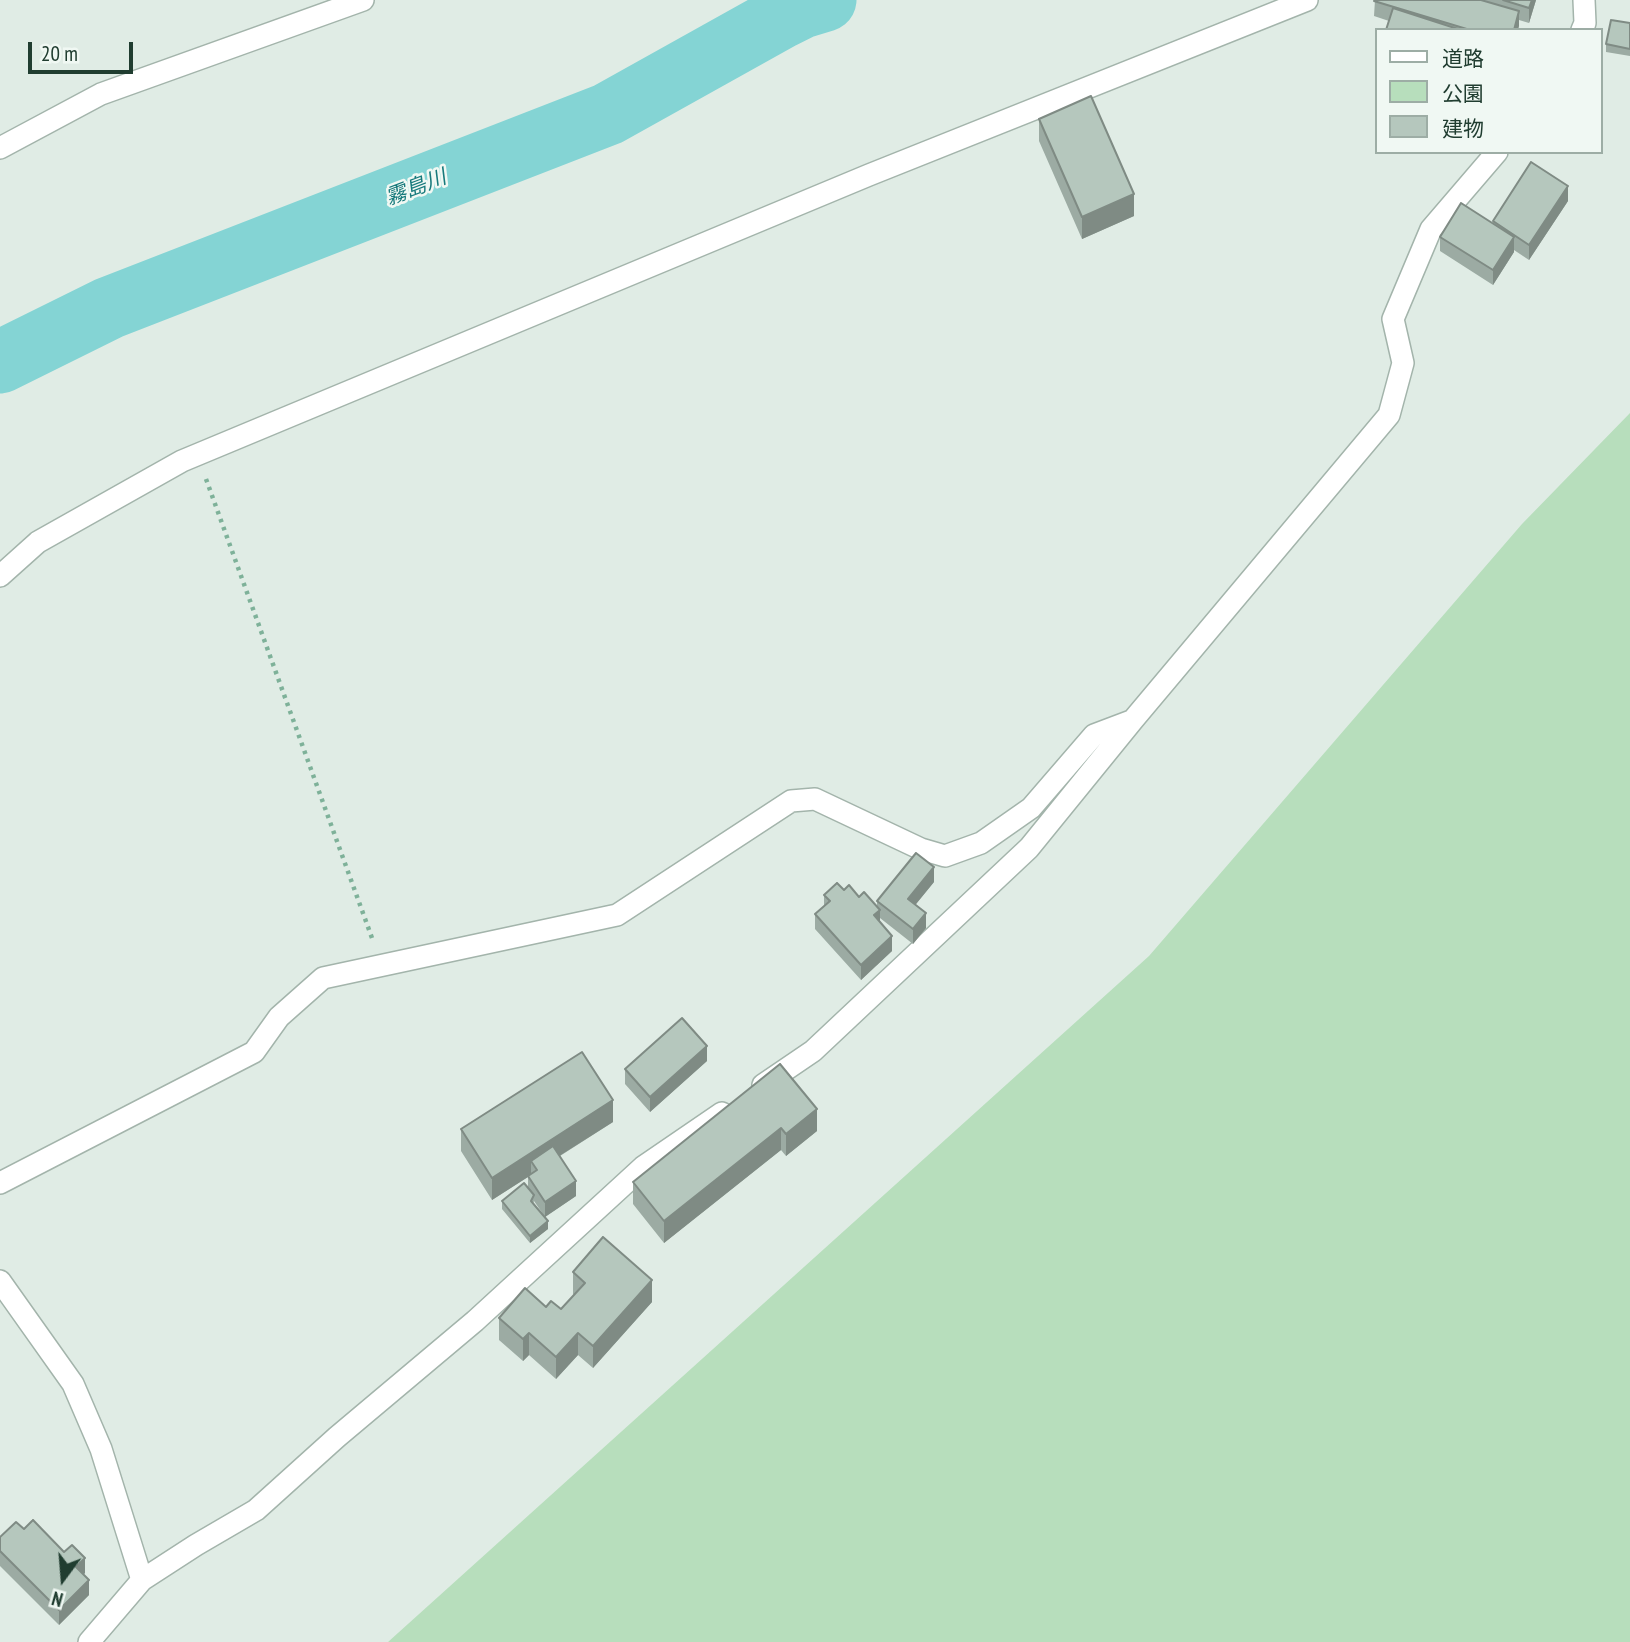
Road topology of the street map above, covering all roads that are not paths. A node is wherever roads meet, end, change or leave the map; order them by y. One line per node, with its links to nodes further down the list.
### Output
1 (363, 0): 5 (street)
2 (1307, 0): 7 (street)
3 (1584, 0): 4 (street)
4 (1582, 28)
5 (0, 148)
6 (1495, 154): 8 (street)
7 (0, 576)
8 (1133, 720): 9 (street); 11 (street)
9 (0, 1184)
10 (0, 1281): 11 (street)
11 (142, 1580): 12 (street)
12 (89, 1642)

